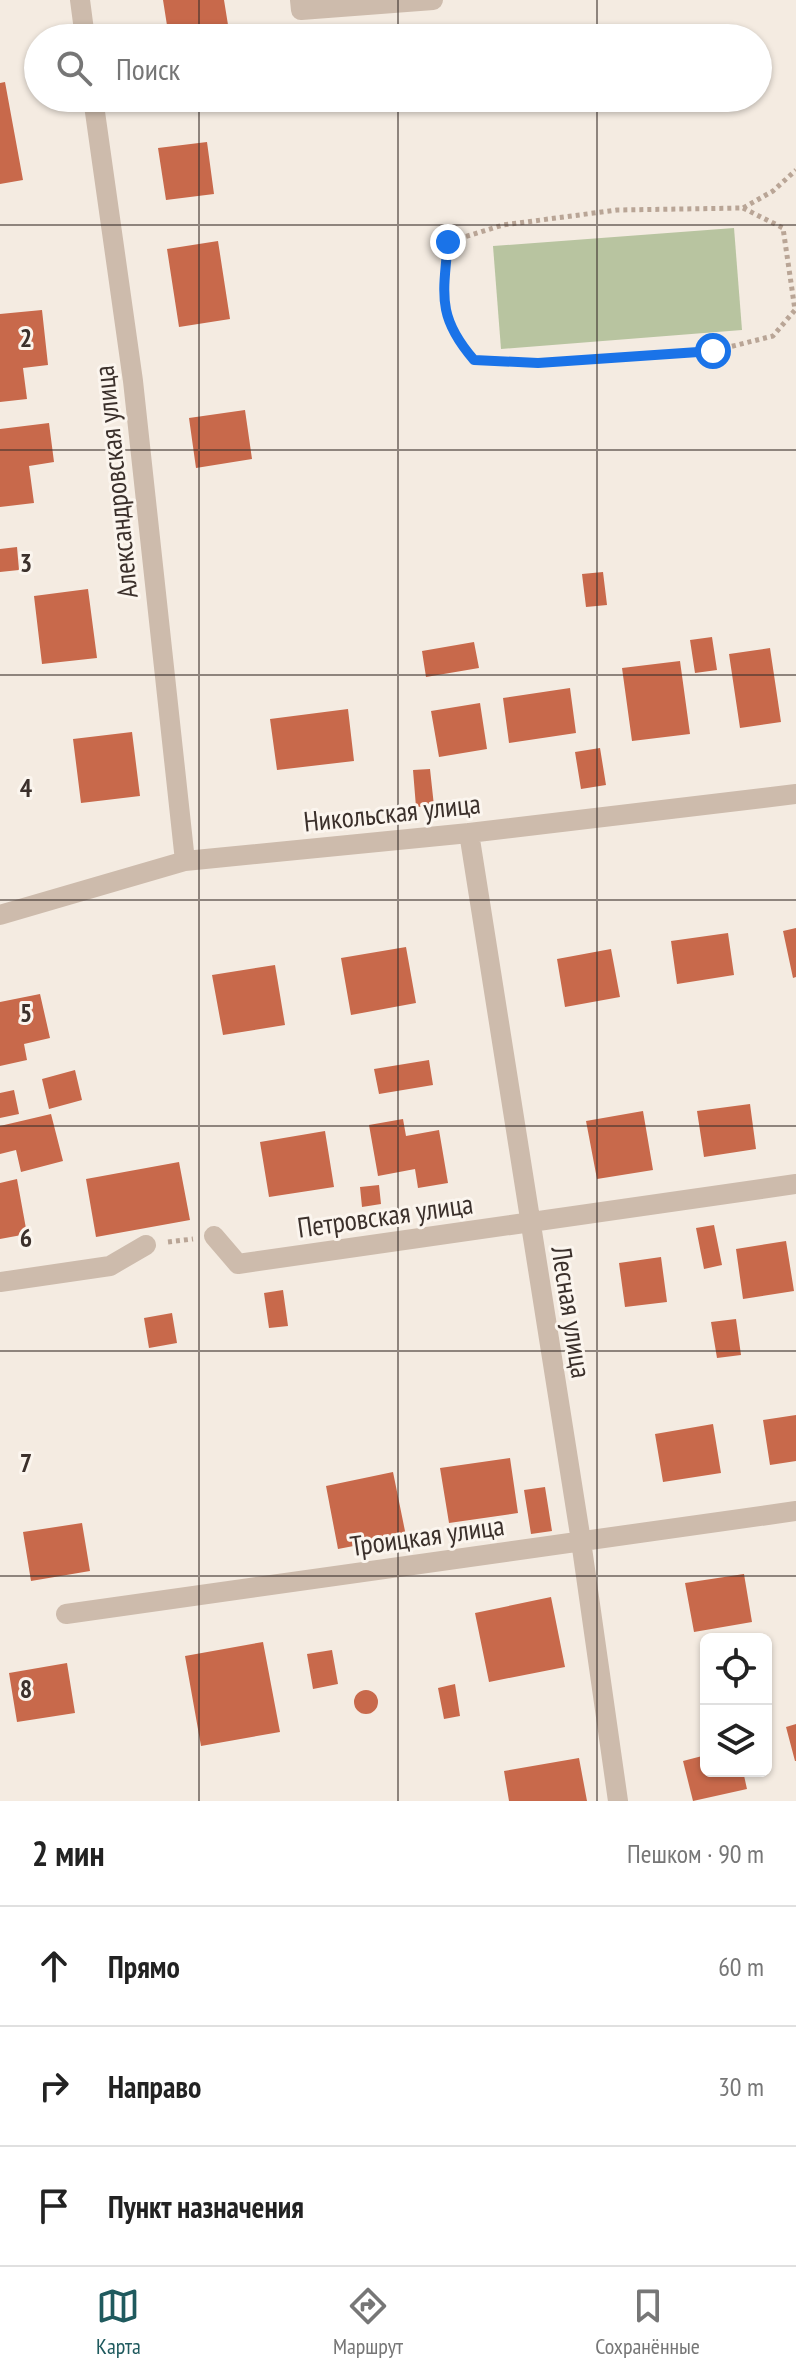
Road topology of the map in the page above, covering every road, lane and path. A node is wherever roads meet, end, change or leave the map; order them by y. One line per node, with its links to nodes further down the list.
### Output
1 (80, 0): 4 (street)
2 (300, 0): 3 (street)
3 (433, 0)
4 (83, 24)
5 (95, 112): 10 (street, Александровская улица)
6 (796, 170): 7 (path)
7 (743, 208): 7 (path)
8 (796, 794): 9 (street, Никольская улица)
9 (469, 833): 10 (street, Никольская улица); 13 (street, Лесная улица)
10 (185, 861): 11 (street, Никольская улица)
11 (0, 915)
12 (796, 1184): 13 (street, Петровская улица)
13 (529, 1223): 14 (street, Петровская улица); 18 (street, Лесная улица)
14 (214, 1236): 15 (path)
15 (146, 1245): 16 (street)
16 (0, 1282)
17 (796, 1511): 18 (street, Троицкая улица)
18 (581, 1541): 19 (street, Троицкая улица); 20 (street, Лесная улица)
19 (66, 1614)
20 (618, 1801)

